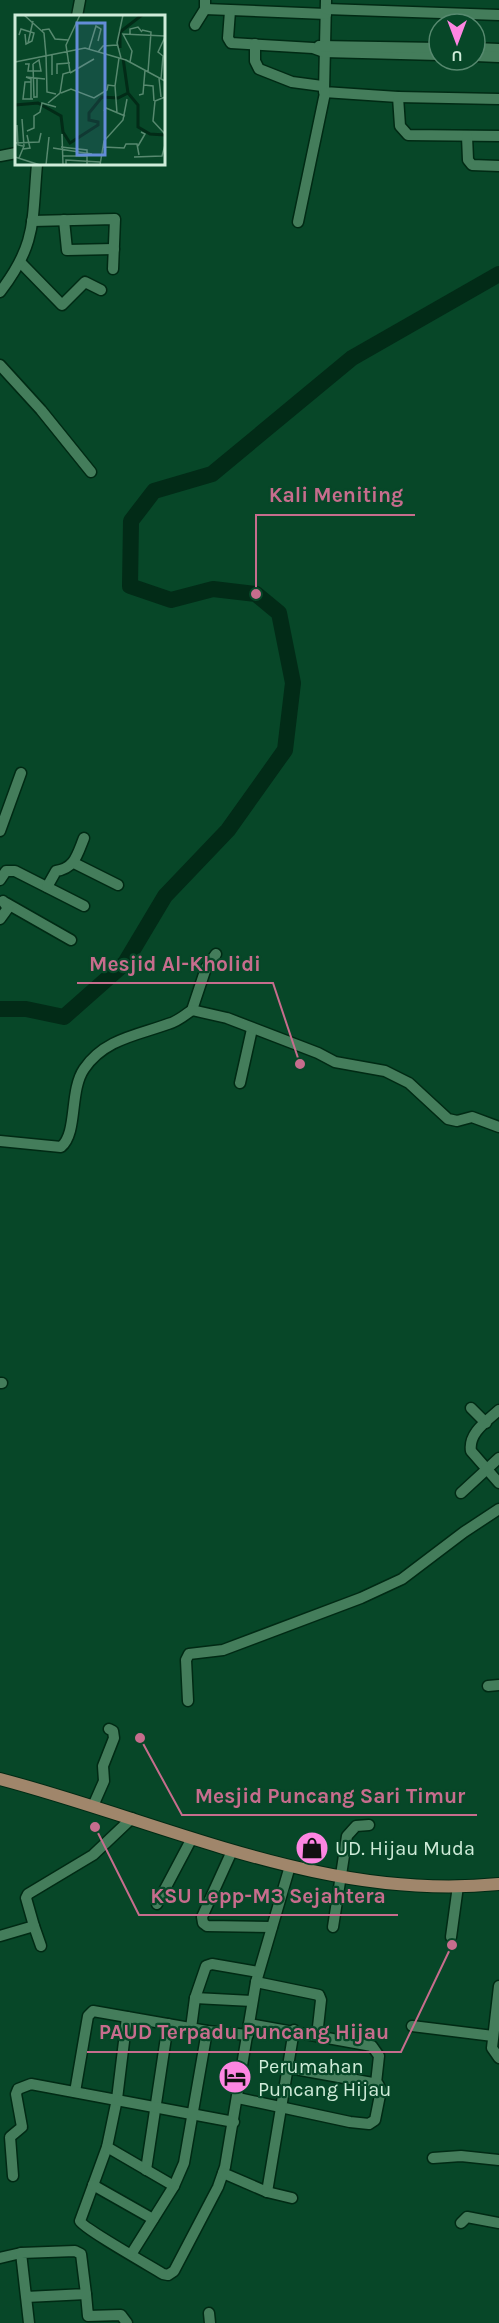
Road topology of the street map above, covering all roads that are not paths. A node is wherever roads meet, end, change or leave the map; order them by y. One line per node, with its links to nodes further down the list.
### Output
1 (80, 0): 5 (street)
2 (205, 4): 4 (street); 7 (street)
3 (326, 8): 4 (street); 6 (street); 9 (street)
4 (230, 10): 8 (street)
5 (77, 15)
6 (499, 15)
7 (195, 25)
8 (255, 44): 9 (street); 12 (street)
9 (321, 48): 10 (street); 11 (street); 12 (street)
10 (427, 48)
11 (427, 54)
12 (323, 90): 13 (street); 23 (street)
13 (398, 98): 14 (street); 15 (street)
14 (499, 99)
15 (467, 136): 16 (street); 20 (street)
16 (499, 136)
17 (15, 153): 18 (street)
18 (0, 156)
19 (37, 165): 22 (street)
20 (499, 166)
21 (64, 220): 22 (street); 24 (street); 24 (street)
22 (32, 221): 25 (street)
23 (298, 222)
24 (114, 249): 26 (street)
25 (21, 263): 27 (street); 28 (street)
26 (113, 269)
27 (101, 290)
28 (0, 292)
29 (0, 365): 30 (street)
30 (91, 472)
31 (21, 773): 32 (street)
32 (0, 831)
33 (84, 838): 34 (street)
34 (74, 863): 36 (street); 37 (street)
35 (0, 880): 37 (street)
36 (118, 885)
37 (47, 887): 39 (street)
38 (3, 901): 40 (street); 41 (street)
39 (84, 906)
40 (0, 919)
41 (71, 940)
42 (216, 954): 43 (street)
43 (192, 1010): 44 (street); 47 (street)
44 (252, 1029): 45 (street); 46 (street)
45 (240, 1083)
46 (499, 1127)
47 (0, 1141)
48 (471, 1408): 50 (street)
49 (499, 1410): 50 (street)
50 (486, 1423): 52 (street)
51 (499, 1458): 52 (street)
52 (487, 1469): 53 (street); 54 (street)
53 (499, 1483)
54 (461, 1493)
55 (499, 1509): 56 (street)
56 (188, 1701)
57 (108, 1729): 59 (street)
58 (0, 1779): 59 (main road)
59 (93, 1806): 60 (main road)
60 (132, 1818): 62 (main road); 69 (street)
61 (369, 1825): 65 (street)
62 (192, 1838): 63 (main road); 68 (street)
63 (231, 1851): 64 (main road); 70 (street)
64 (290, 1866): 65 (main road); 70 (street)
65 (339, 1876): 67 (main road); 71 (street)
66 (499, 1884): 67 (main road)
67 (458, 1887): 73 (street)
68 (157, 1904)
69 (34, 1926): 72 (street); 74 (street)
70 (272, 1927): 75 (street)
71 (333, 1928)
72 (0, 1936)
73 (451, 1937)
74 (41, 1946)
75 (257, 1977): 77 (street); 78 (street); 86 (street)
76 (499, 1986): 87 (street)
77 (195, 1998): 78 (street); 82 (street)
78 (252, 2001): 83 (street)
79 (127, 2017): 80 (street); 91 (street); 93 (street)
80 (168, 2024): 82 (street); 94 (street)
81 (412, 2026): 87 (street)
82 (190, 2028): 85 (street)
83 (248, 2029): 84 (street); 85 (street); 92 (street)
84 (294, 2030): 86 (street); 89 (street)
85 (207, 2031): 96 (street)
86 (317, 2036): 90 (street)
87 (493, 2036): 88 (street)
88 (499, 2058)
89 (289, 2068): 90 (street); 95 (street)
90 (376, 2083): 95 (street)
91 (70, 2091): 93 (street); 103 (street)
92 (238, 2098): 95 (street); 97 (street)
93 (117, 2099): 94 (street); 98 (street)
94 (154, 2106): 96 (street); 101 (street)
95 (283, 2108): 106 (street)
96 (192, 2113): 97 (street); 105 (street)
97 (234, 2122): 102 (street)
98 (107, 2147): 101 (street); 104 (street)
99 (433, 2158): 100 (street)
100 (499, 2160)
101 (146, 2170): 105 (street)
102 (223, 2173): 106 (street); 112 (street)
103 (13, 2176)
104 (93, 2185): 108 (street); 112 (street)
105 (174, 2186): 108 (street)
106 (267, 2192): 107 (street)
107 (292, 2198)
108 (153, 2219): 112 (street)
109 (461, 2223): 110 (street)
110 (499, 2223)
111 (21, 2253): 113 (street); 114 (street); 115 (street)
112 (132, 2253)
113 (0, 2258)
114 (86, 2294): 115 (street); 117 (street)
115 (26, 2297): 116 (street)
116 (29, 2323)
117 (127, 2323)

